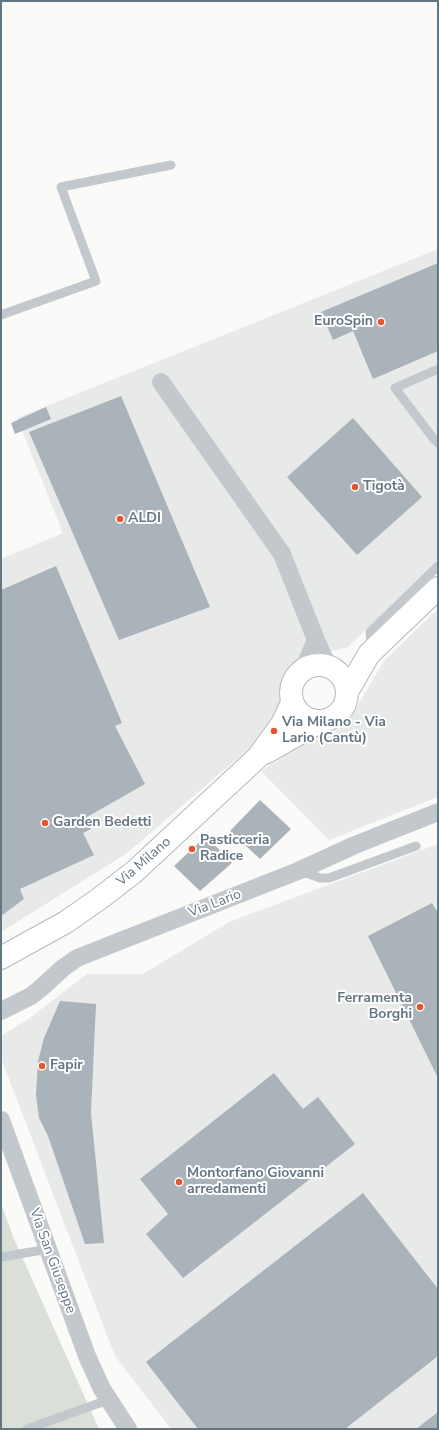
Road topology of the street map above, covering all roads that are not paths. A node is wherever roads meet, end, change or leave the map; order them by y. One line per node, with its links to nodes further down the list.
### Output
1 (171, 165): 2 (lane)
2 (1, 315)
3 (438, 369): 5 (lane)
4 (161, 382): 8 (street)
5 (438, 443)
6 (438, 566): 9 (lane)
7 (438, 588): 9 (main road)
8 (316, 640): 10 (street); 11 (street)
9 (371, 652): 10 (main road); 12 (main road)
10 (330, 667): 11 (main road); 12 (main road)
11 (304, 668): 13 (main road)
12 (347, 692): 14 (main road)
13 (292, 703): 14 (main road); 15 (main road, Via Milano)
14 (321, 721): 15 (main road, Via Milano)
15 (258, 757): 19 (main road, Via Milano)
16 (438, 812): 18 (street, Via Lario)
17 (416, 846): 18 (lane)
18 (298, 871): 21 (street, Via Lario)
19 (9, 954): 20 (main road, Via Milano)
20 (1, 970)
21 (1, 1011)
22 (1, 1120): 23 (street, Via San Giuseppe)
23 (48, 1249): 24 (lane); 25 (street, Via San Giuseppe)
24 (1, 1257)
25 (108, 1400): 26 (lane); 27 (street, Via San Giuseppe)
26 (27, 1429)
27 (128, 1429)

